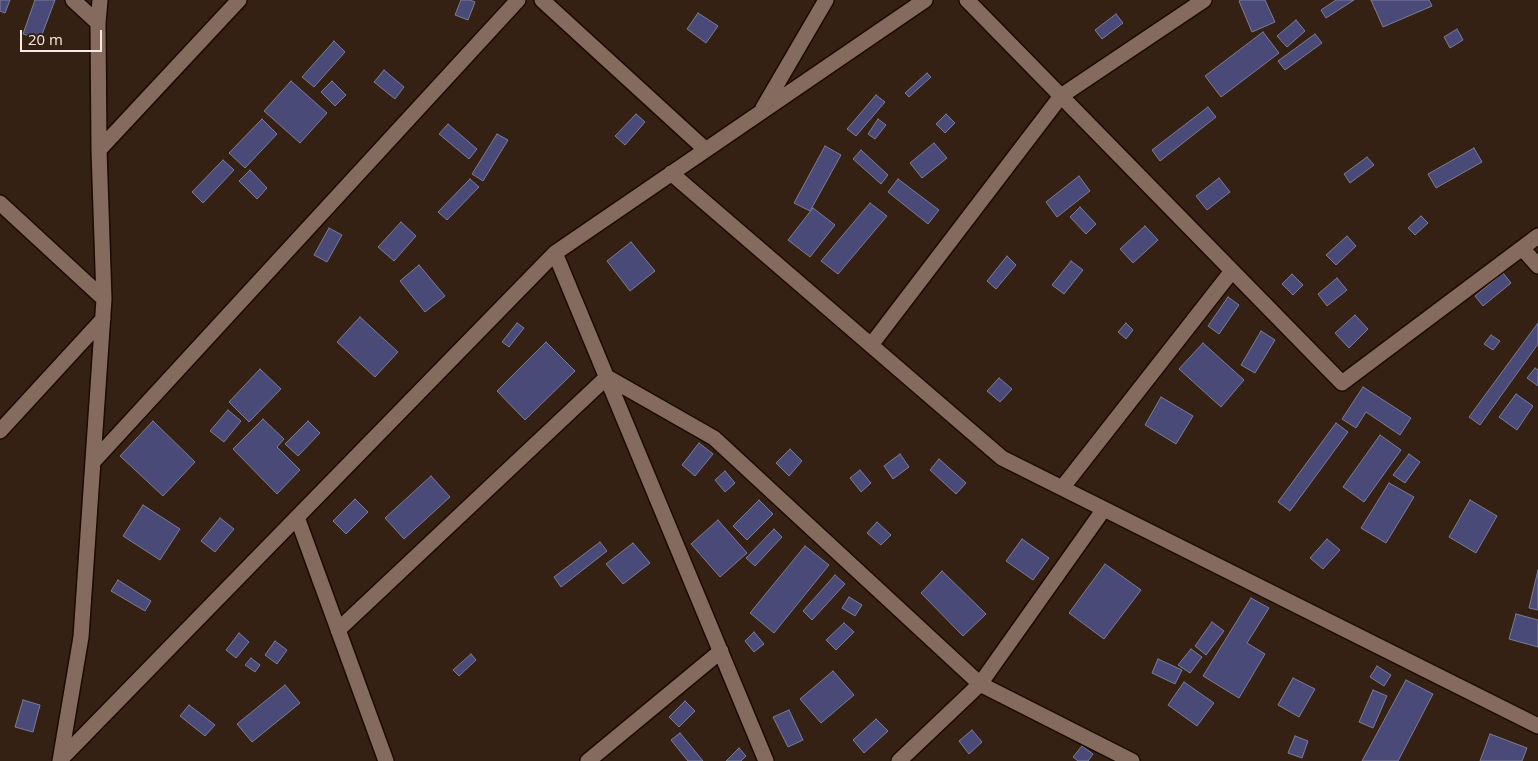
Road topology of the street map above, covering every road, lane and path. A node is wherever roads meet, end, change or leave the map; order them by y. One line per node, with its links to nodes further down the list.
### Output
1 (72, 0): 10 (street)
2 (100, 0): 10 (street)
3 (239, 0): 13 (street)
4 (518, 0): 27 (street)
5 (542, 0): 14 (street)
6 (826, 0): 12 (street)
7 (925, 0): 12 (street)
8 (967, 0): 11 (street)
9 (1204, 0): 11 (street)
10 (98, 23): 13 (street)
11 (1061, 96): 21 (street); 24 (street)
12 (761, 112): 14 (street)
13 (100, 150): 22 (street)
14 (706, 150): 15 (street)
15 (672, 173): 19 (street); 24 (street)
16 (0, 204): 22 (street)
17 (1538, 236): 18 (street)
18 (1522, 248): 20 (street); 21 (street)
19 (555, 252): 25 (street); 30 (street)
20 (1538, 266)
21 (1232, 271): 28 (street)
22 (104, 298): 23 (street)
23 (103, 319): 26 (street); 27 (street)
24 (871, 345): 28 (street)
25 (607, 377): 31 (street); 32 (street); 33 (street)
26 (0, 431)
27 (93, 462): 36 (street)
28 (1062, 488): 29 (street)
29 (1104, 509): 33 (street); 34 (street)
30 (297, 517): 31 (street); 36 (street)
31 (338, 630): 35 (street)
32 (721, 651): 37 (street); 38 (street)
33 (980, 684): 39 (street); 40 (street)
34 (1538, 726)
35 (382, 759)
36 (60, 760)
37 (588, 761)
38 (766, 761)
39 (899, 761)
40 (1132, 761)

